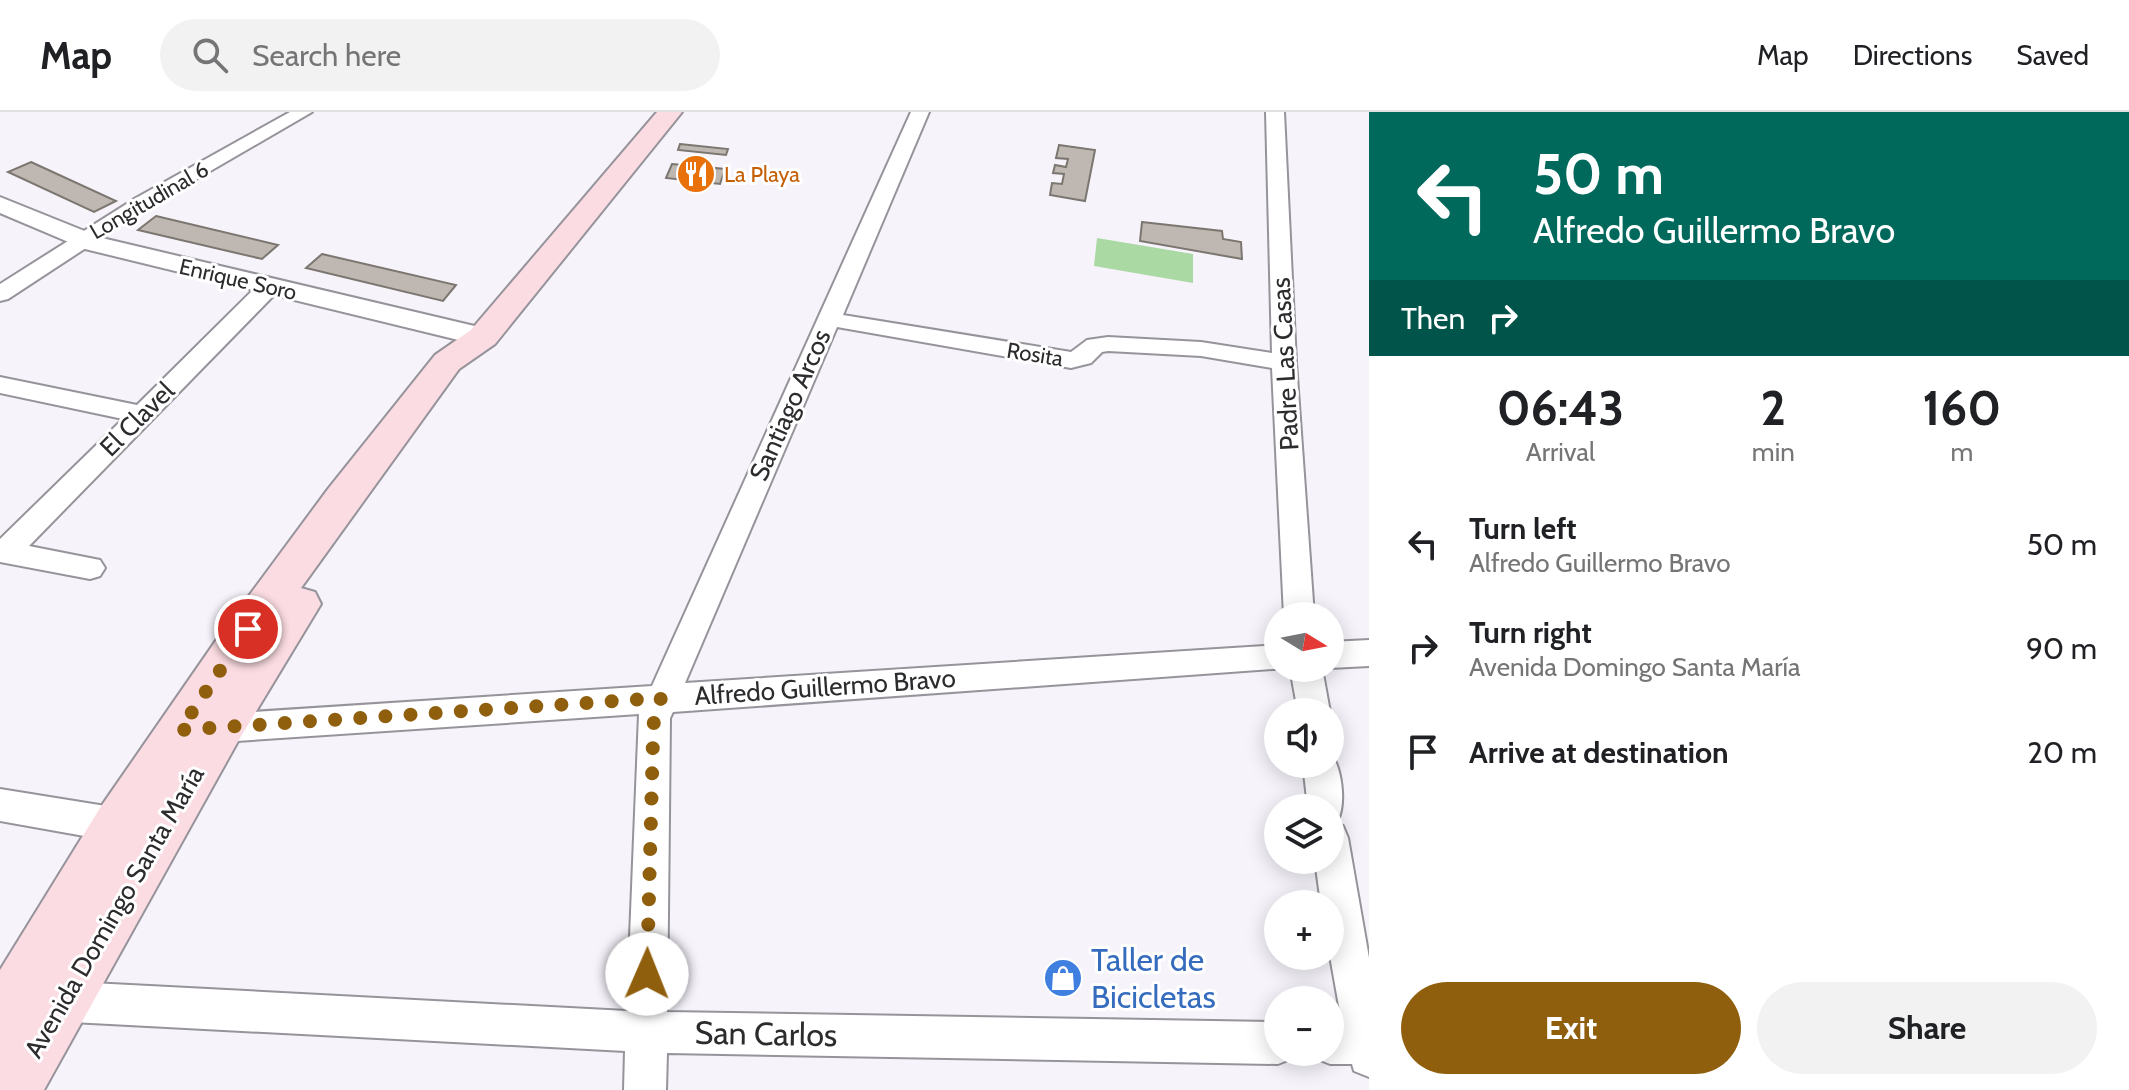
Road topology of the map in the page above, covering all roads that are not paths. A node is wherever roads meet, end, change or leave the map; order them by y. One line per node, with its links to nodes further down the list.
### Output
1 (303, 112): 6 (street, Longitudinal 6)
2 (670, 112): 10 (main road, Avenida Domingo Santa María)
3 (920, 112): 9 (street, Santiago Arcos)
4 (1275, 112): 11 (street, Padre Las Casas)
5 (0, 204): 6 (street, Enrique Soro)
6 (82, 239): 7 (street, Enrique Soro); 8 (street, Longitudinal 6)
7 (270, 286): 10 (street, Enrique Soro); 13 (street, El Clavel)
8 (0, 294)
9 (828, 319): 11 (street, Rosita); 20 (street, Santiago Arcos)
10 (483, 337): 21 (main road, Avenida Domingo Santa María)
11 (1284, 362): 16 (street, Padre Las Casas)
12 (0, 385): 13 (street)
13 (141, 414): 14 (street, El Clavel)
14 (3, 552): 15 (street)
15 (90, 568)
16 (1298, 602)
17 (1369, 653): 18 (street)
18 (1344, 654)
19 (1264, 659): 20 (street, Alfredo Guillermo Bravo)
20 (661, 698): 21 (street, Alfredo Guillermo Bravo); 26 (street, Santiago Arcos)
21 (200, 729): 23 (main road, Avenida Domingo Santa María); 25 (main road, Avenida Domingo Santa María)
22 (0, 805): 23 (street)
23 (118, 825): 25 (main road, Avenida Domingo Santa María)
24 (1335, 874): 28 (street)
25 (26, 1007): 26 (street, San Carlos); 29 (main road, Avenida Domingo Santa María)
26 (645, 1032): 27 (street, San Carlos); 30 (street, Santiago Arcos)
27 (1264, 1043)
28 (1358, 1047)
29 (11, 1090)
30 (645, 1090)

